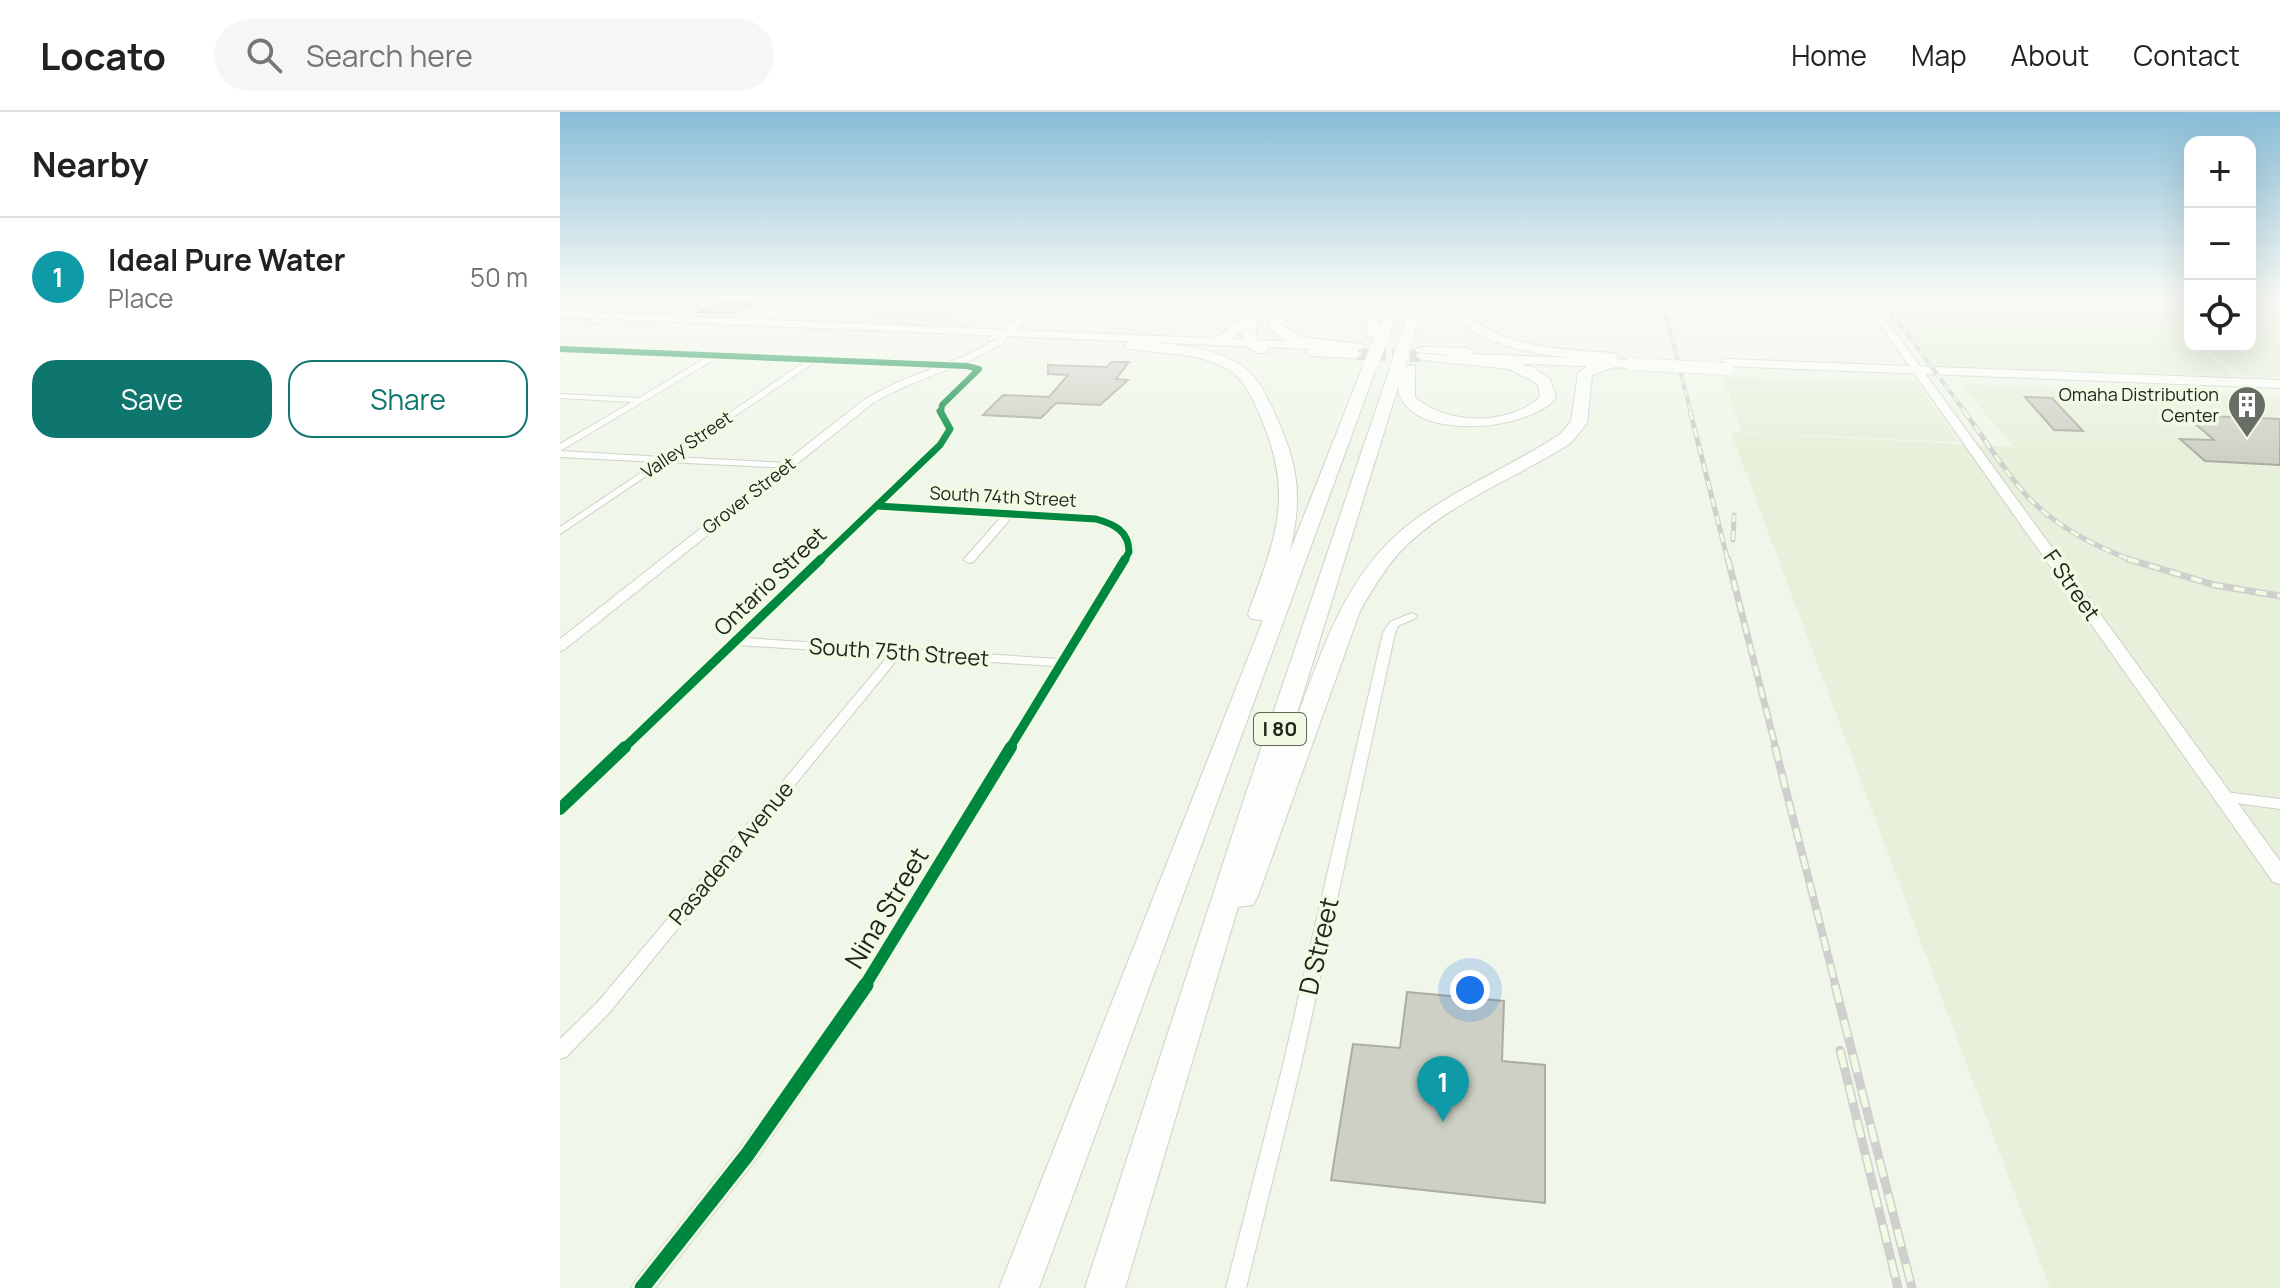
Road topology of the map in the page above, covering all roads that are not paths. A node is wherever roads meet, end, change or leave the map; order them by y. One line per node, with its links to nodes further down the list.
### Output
1 (583, 350): 13 (street)
2 (983, 350): 19 (street, Grover Street)
3 (1167, 350): 43 (highway)
4 (1260, 350): 5 (main road)
5 (1263, 350): 15 (main road)
6 (1308, 350): 15 (main road)
7 (1336, 350): 15 (highway)
8 (1366, 350): 15 (highway, I 80, bridge)
9 (1414, 350): 12 (highway)
10 (1552, 350): 17 (highway)
11 (1903, 350): 20 (street, F Street)
12 (1414, 353): 12 (highway); 14 (main road); 18 (main road); 45 (highway, I 80)
13 (716, 355): 16 (street); 23 (street)
14 (1537, 355): 17 (main road); 18 (highway)
15 (1361, 356): 43 (highway, I 80)
16 (814, 359): 19 (street); 27 (street, Valley Street)
17 (1624, 361): 18 (main road); 20 (main road, bridge); 24 (highway)
18 (1563, 362): 24 (highway)
19 (950, 365): 28 (street, Grover Street); 29 (street, Ontario Street)
20 (1920, 374): 21 (main road); 39 (street, F Street)
21 (2280, 387)
22 (560, 396): 23 (street)
23 (641, 400): 25 (street)
24 (1579, 423): 45 (highway)
25 (560, 448)
26 (560, 454): 27 (street)
27 (666, 460): 28 (street); 31 (street, Valley Street)
28 (788, 466): 36 (street, Grover Street)
29 (877, 506): 30 (street, South 74th Street); 35 (street, Ontario Street)
30 (1010, 513): 32 (street, South 74th Street); 33 (street)
31 (560, 531)
32 (1123, 531): 38 (street, Nina Street)
33 (969, 560)
34 (1412, 616): 49 (street, D Street)
35 (736, 641): 37 (street, South 75th Street); 41 (street, Ontario Street)
36 (560, 646)
37 (897, 652): 38 (street, South 75th Street); 44 (street, Pasadena Avenue)
38 (1063, 663): 46 (street, Nina Street)
39 (2226, 797): 40 (street); 42 (street, F Street)
40 (2280, 804)
41 (560, 809)
42 (2280, 876)
43 (1144, 958): 47 (highway, I 80)
44 (560, 1051)
45 (1166, 1092): 48 (highway, I 80)
46 (642, 1288)
47 (1019, 1288)
48 (1105, 1288)
49 (1236, 1288)

